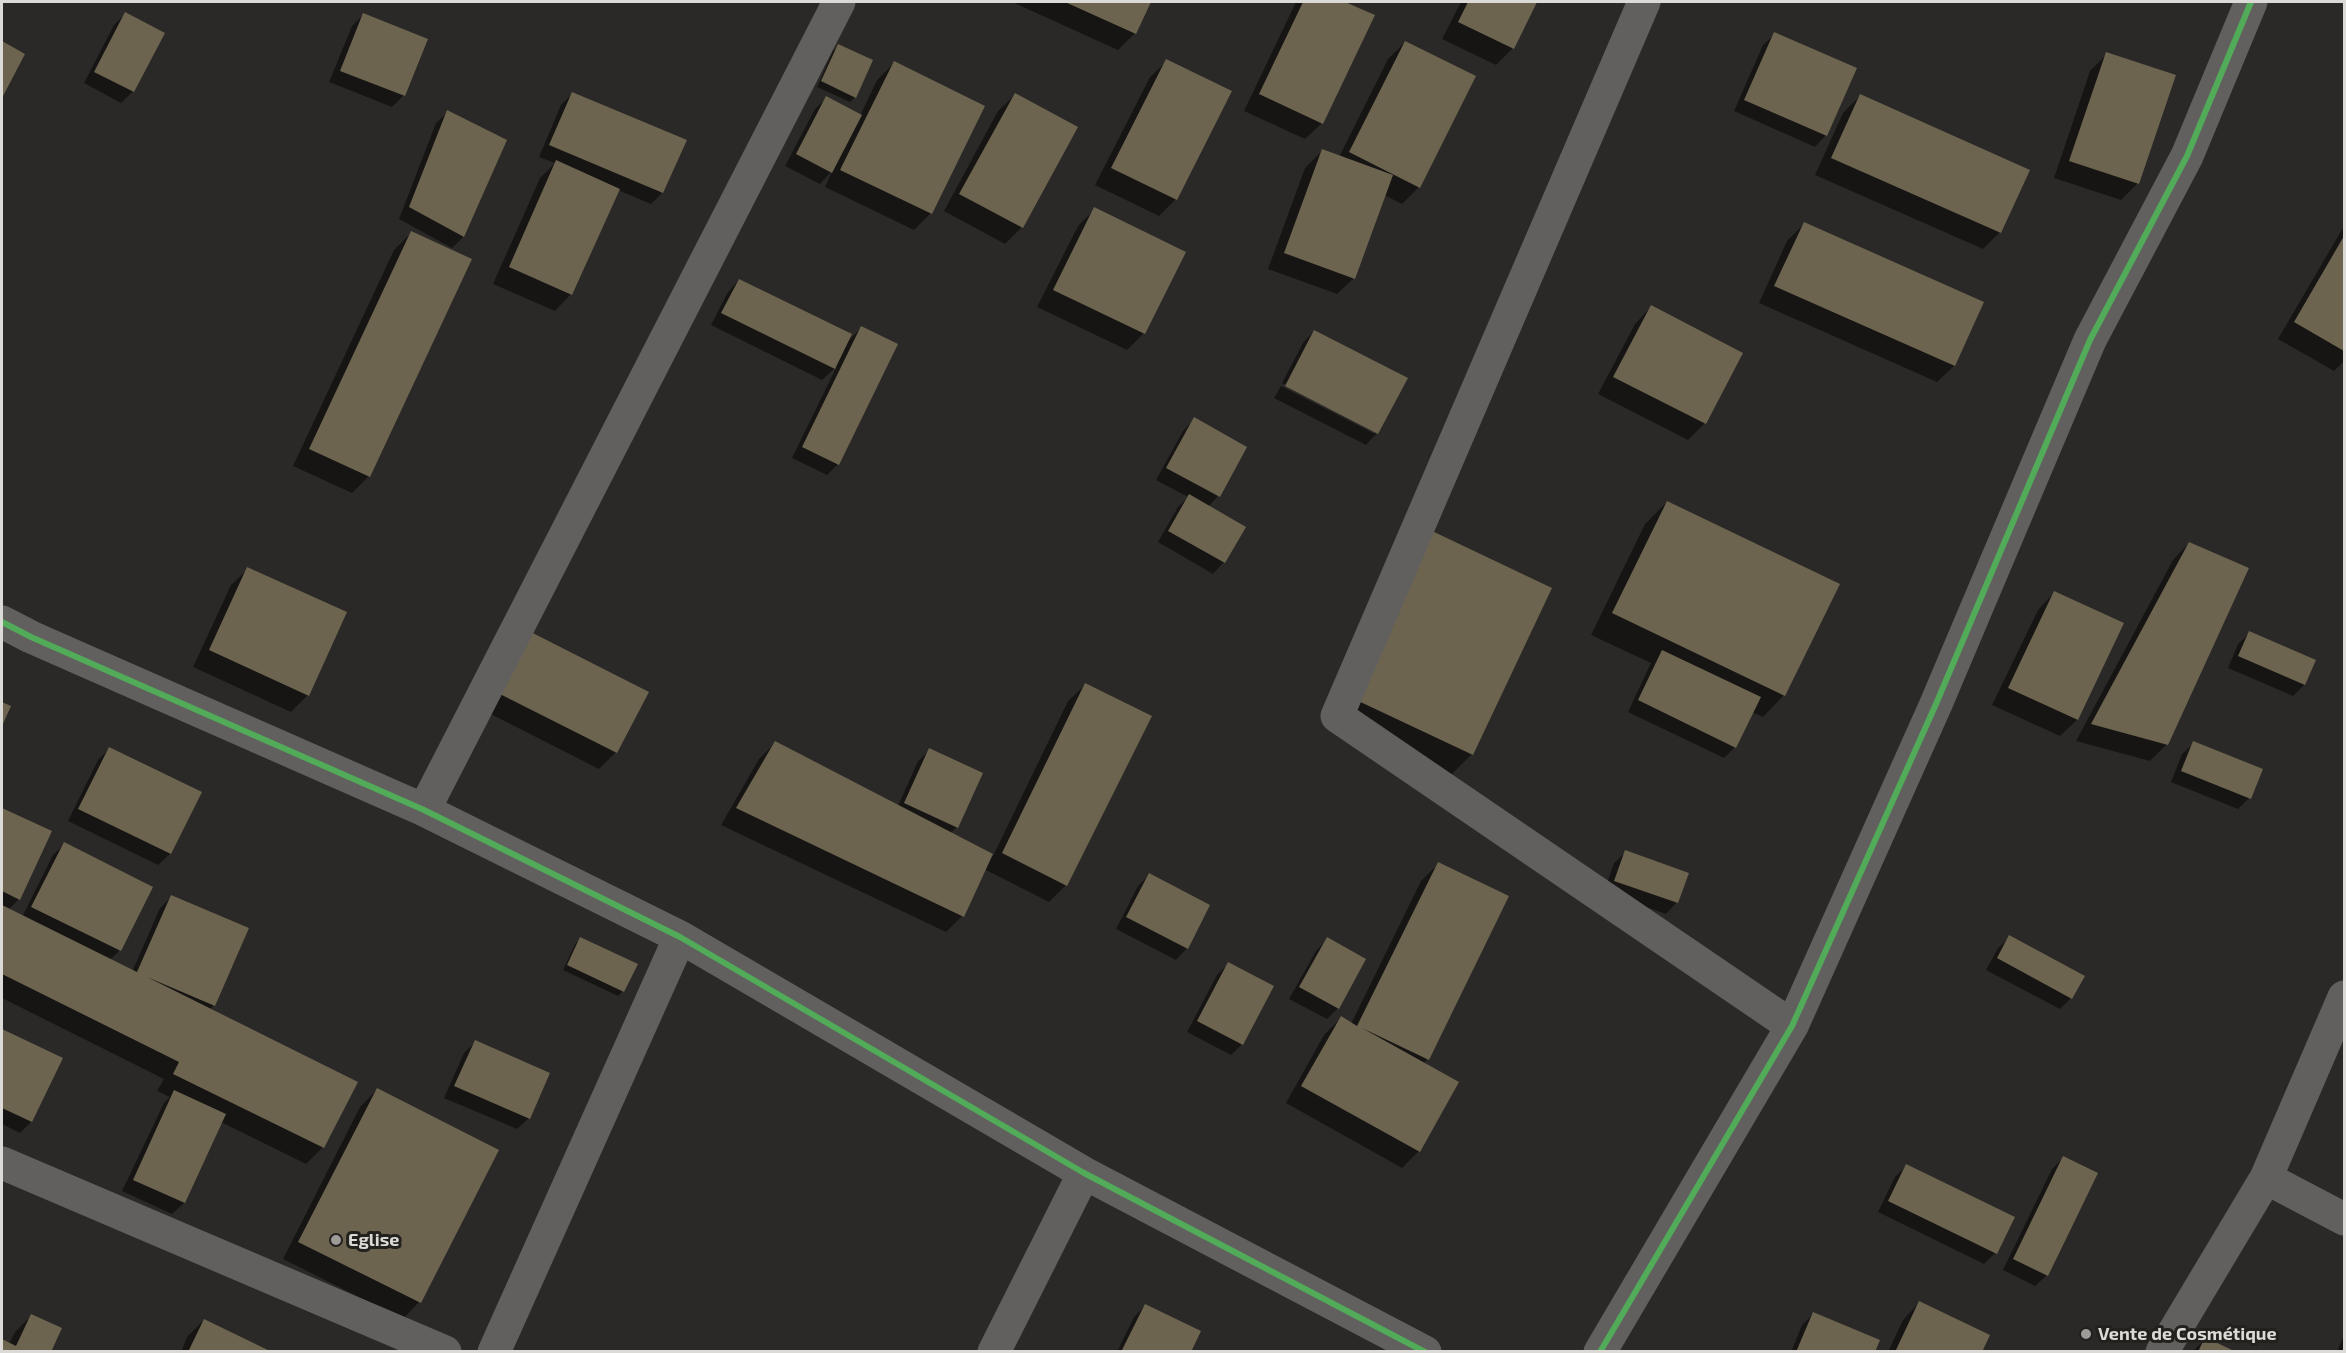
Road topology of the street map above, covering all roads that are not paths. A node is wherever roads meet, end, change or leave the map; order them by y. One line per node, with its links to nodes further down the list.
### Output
1 (839, 2): 5 (street)
2 (1644, 2): 8 (street)
3 (2251, 2): 8 (street)
4 (2, 622): 5 (street)
5 (424, 810): 6 (street)
6 (680, 937): 10 (street); 14 (street)
7 (2344, 998): 11 (street)
8 (1792, 1026): 17 (street)
9 (2, 1163): 13 (street)
10 (1084, 1173): 15 (street); 16 (street)
11 (2266, 1178): 12 (street); 18 (street)
12 (2344, 1219)
13 (445, 1352)
14 (494, 1352)
15 (994, 1352)
16 (1425, 1352)
17 (1600, 1352)
18 (2162, 1352)

